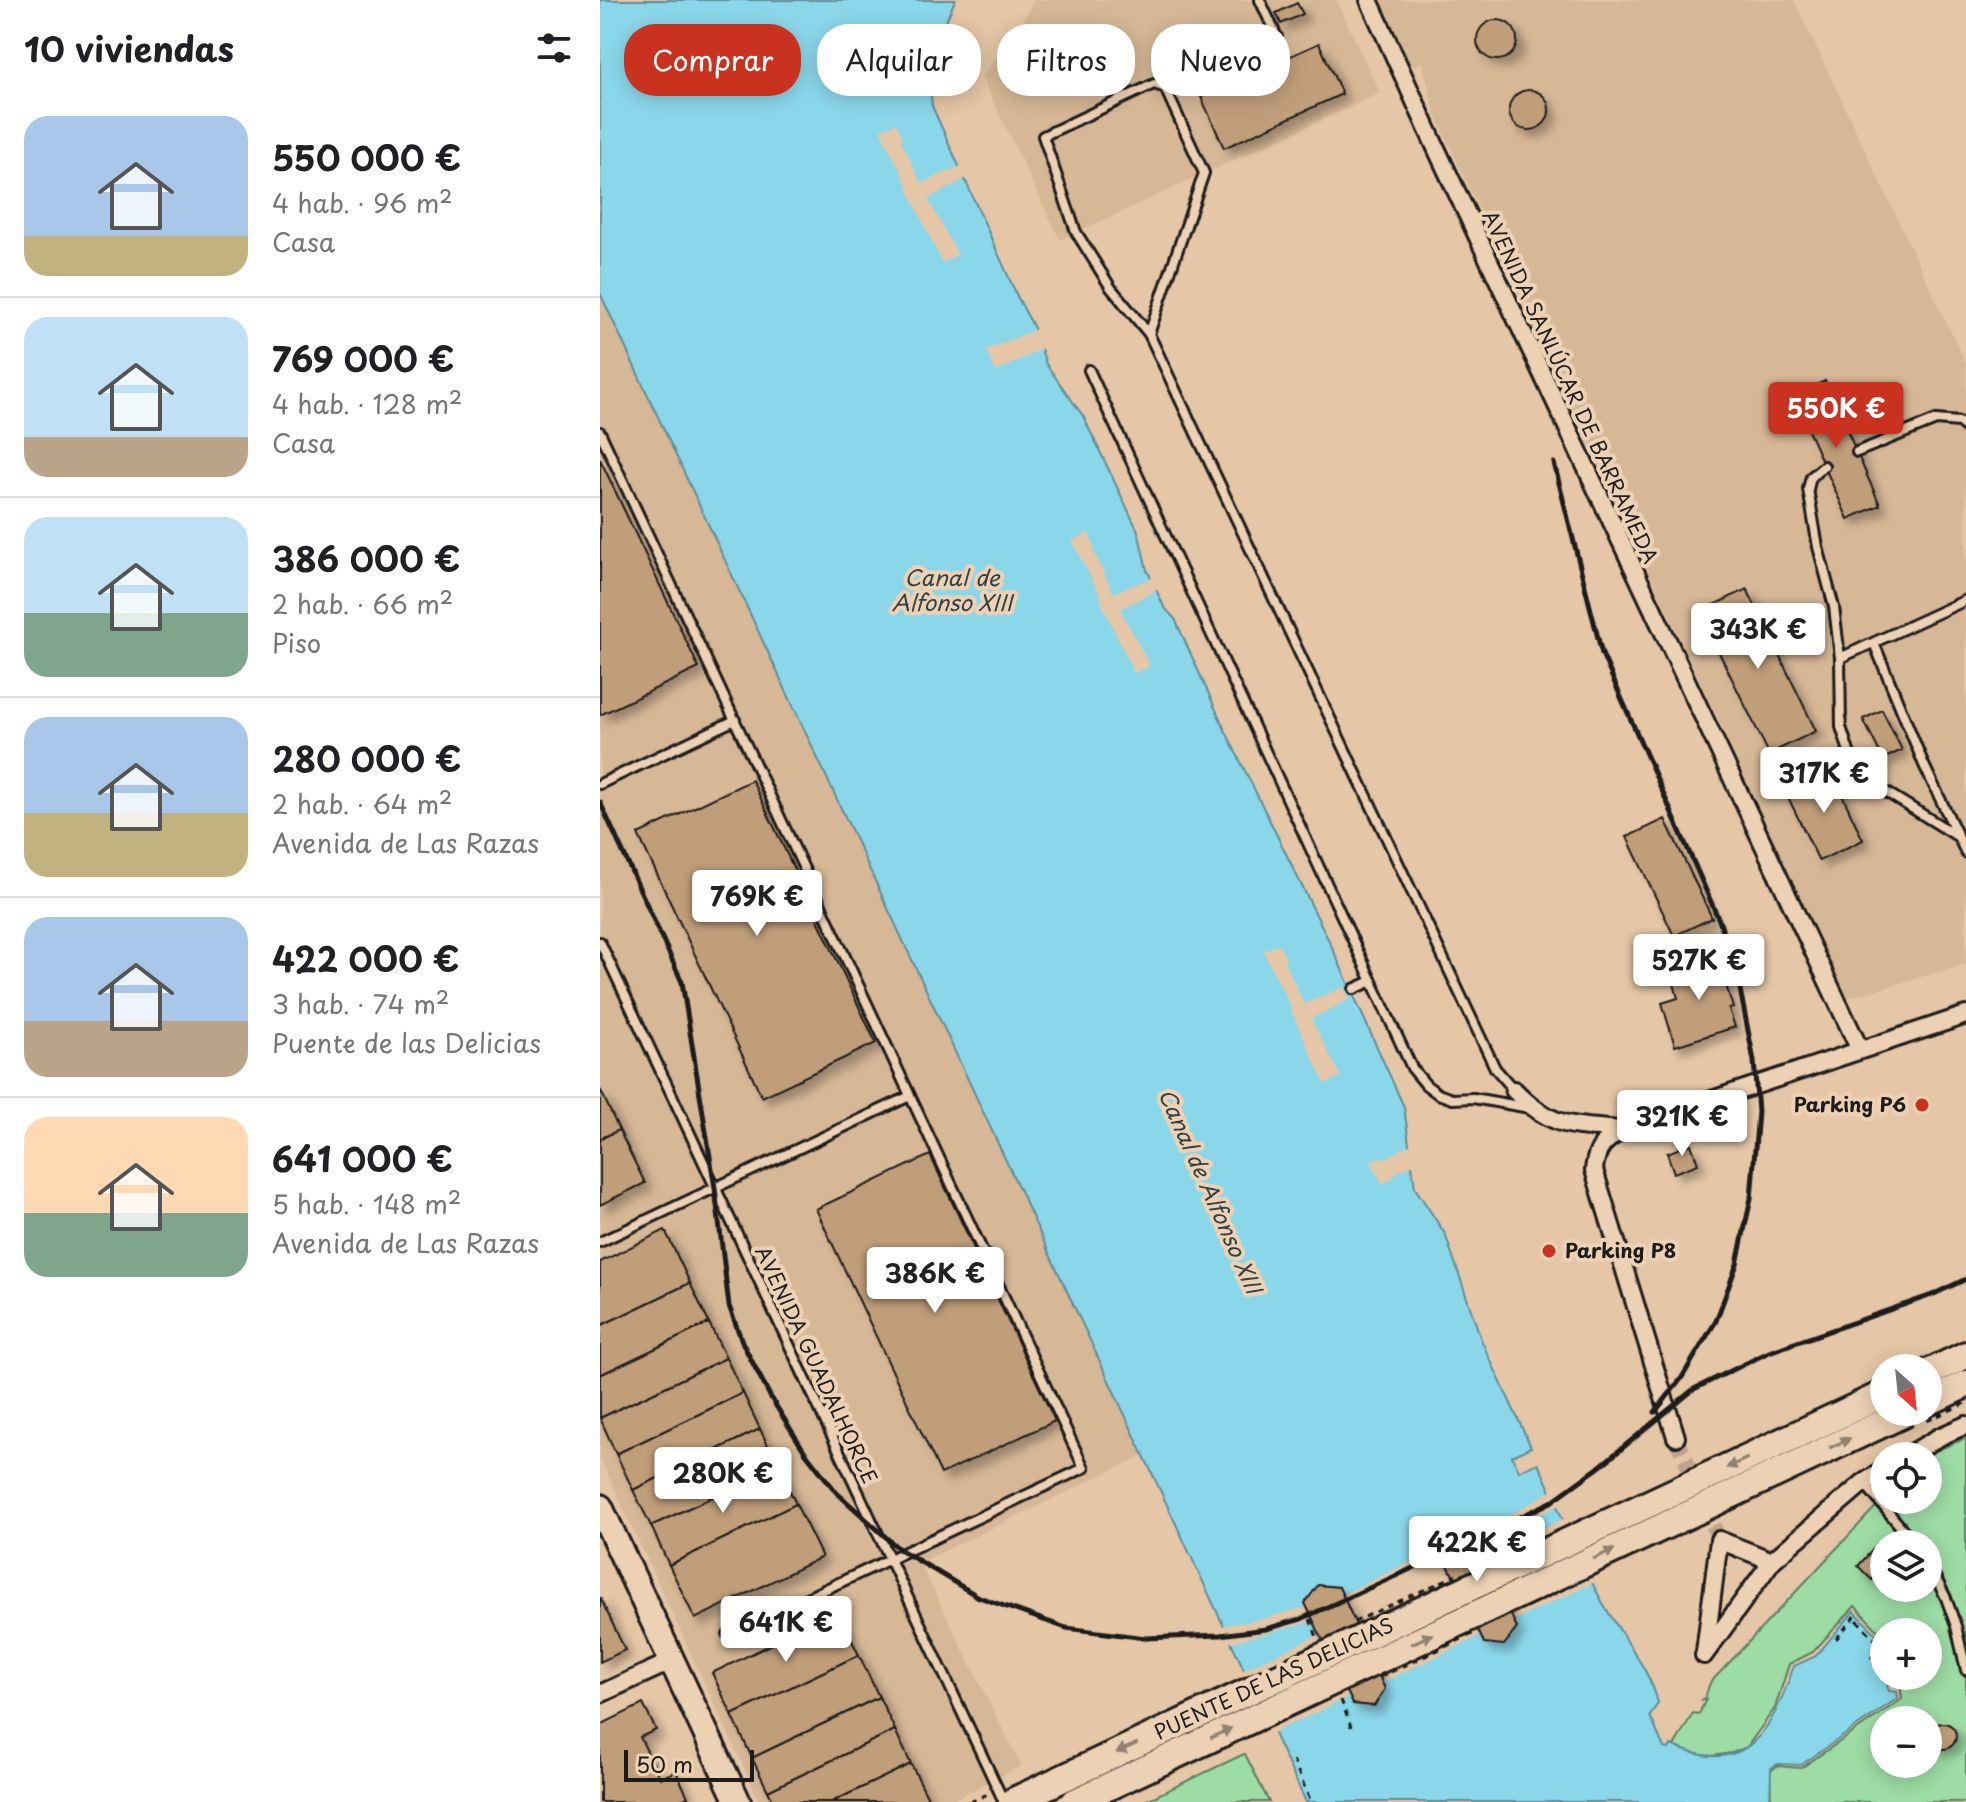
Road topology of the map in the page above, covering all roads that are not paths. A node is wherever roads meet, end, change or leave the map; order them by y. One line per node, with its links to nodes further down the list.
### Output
1 (1260, 0): 3 (lane)
2 (1369, 0): 23 (street, AVENIDA SANLÚCAR DE BARRAMEDA)
3 (1271, 24)
4 (1151, 85): 6 (lane)
5 (1169, 96): 6 (lane)
6 (1149, 334): 24 (lane)
7 (1089, 370): 20 (lane)
8 (1966, 428): 10 (lane)
9 (600, 432): 15 (lane)
10 (1857, 452)
11 (1824, 466): 14 (lane)
12 (1966, 600): 13 (lane)
13 (1874, 643): 14 (lane); 17 (lane)
14 (1840, 658): 17 (lane)
15 (735, 720): 16 (lane); 25 (lane)
16 (600, 784)
17 (1957, 836): 18 (lane)
18 (1966, 853)
19 (600, 942): 28 (lane, AVENIDA GUADALHORCE)
20 (1372, 981): 21 (lane); 26 (lane)
21 (1354, 989)
22 (1966, 1015): 23 (street)
23 (1860, 1050): 27 (street)
24 (1514, 1090): 26 (street)
25 (910, 1096): 28 (lane); 43 (lane)
26 (1531, 1108): 27 (street)
27 (1622, 1130): 37 (street)
28 (715, 1188): 29 (lane); 43 (lane, AVENIDA GUADALHORCE)
29 (600, 1242)
30 (1966, 1355): 31 (main road)
31 (1942, 1366)
32 (1966, 1384): 33 (main road)
33 (1942, 1395)
34 (1870, 1400): 50 (main road, PUENTE DE LAS DELICIAS, one-way to 50, bridge)
35 (1966, 1425): 38 (street)
36 (1877, 1426): 53 (main road, PUENTE DE LAS DELICIAS, one-way to 36, bridge)
37 (1676, 1437)
38 (1931, 1442)
39 (1870, 1479): 40 (street)
40 (1863, 1483): 42 (lane); 44 (street)
41 (600, 1507): 47 (main road)
42 (1903, 1530)
43 (889, 1560): 46 (lane); 52 (lane, AVENIDA GUADALHORCE)
44 (1772, 1561): 44 (street)
45 (1942, 1590): 48 (lane)
46 (728, 1635)
47 (672, 1661): 49 (street); 51 (main road)
48 (1966, 1670)
49 (600, 1694)
50 (1005, 1795)
51 (738, 1802)
52 (1004, 1802)
53 (1075, 1802)

